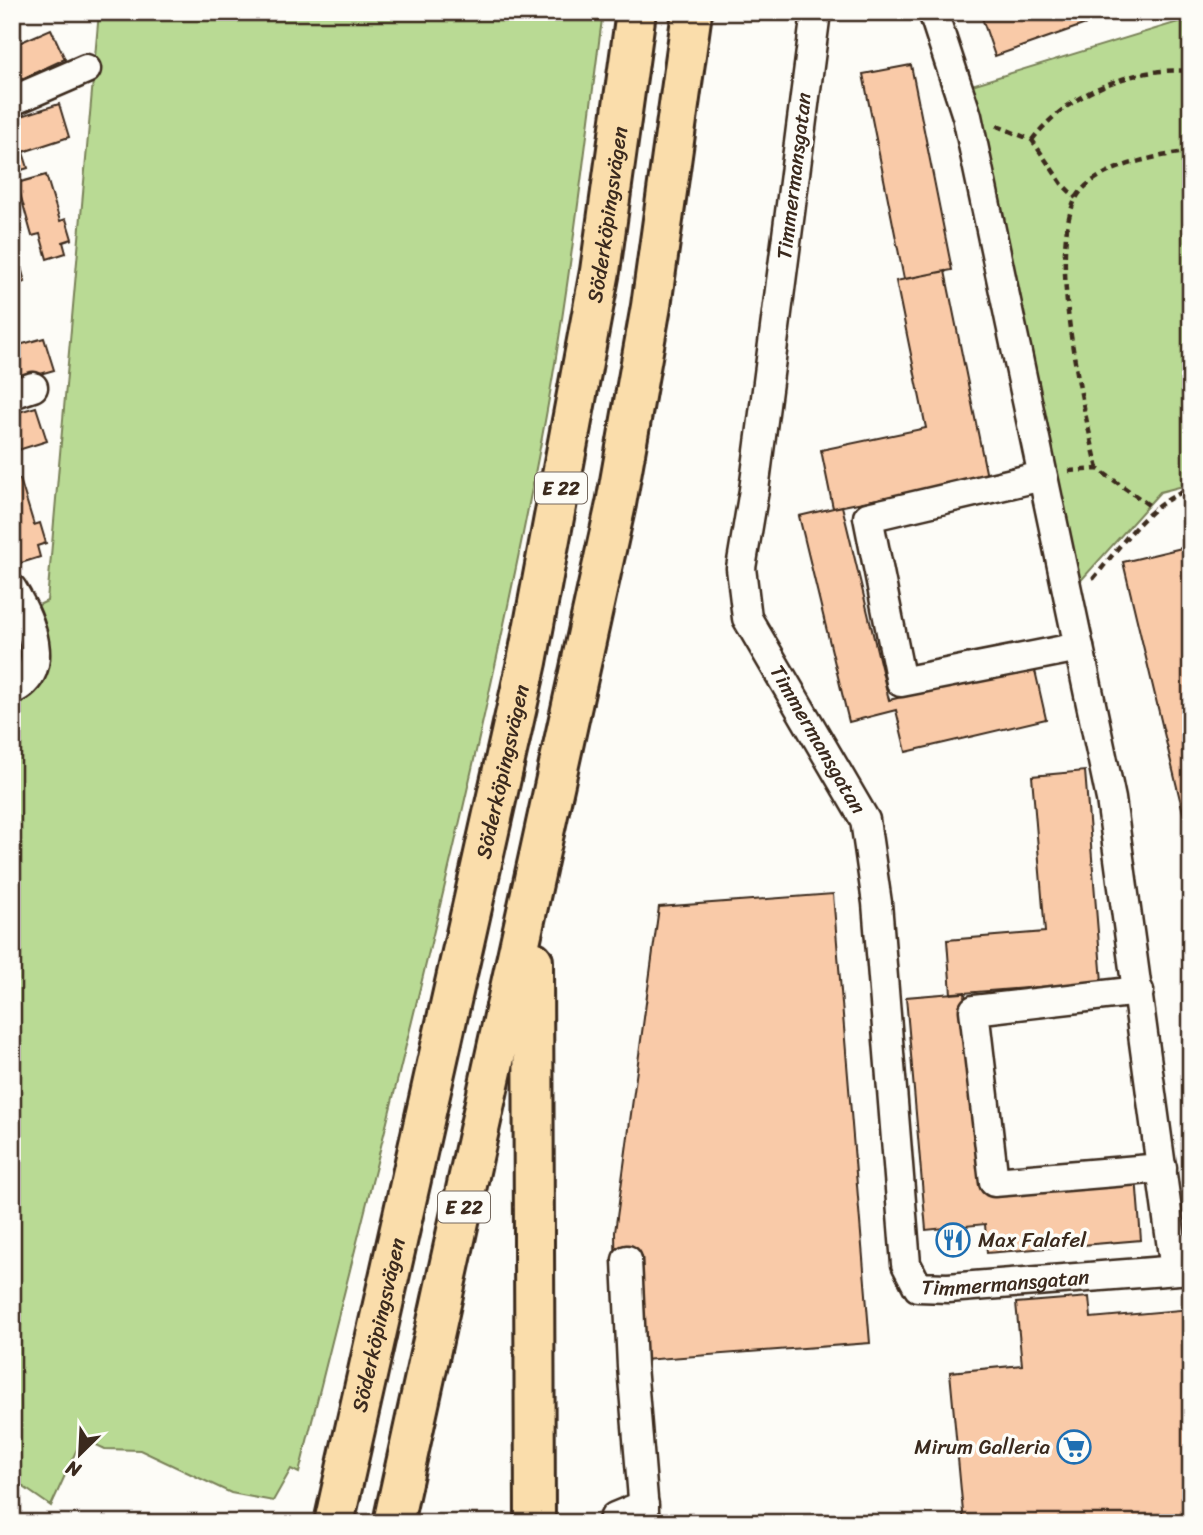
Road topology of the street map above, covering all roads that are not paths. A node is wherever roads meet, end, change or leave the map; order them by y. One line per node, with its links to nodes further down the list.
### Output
1 (636, 12): 17 (highway, Söderköpingsvägen / E 22)
2 (692, 12): 11 (highway, E 22)
3 (817, 12): 15 (street, Timmermansgatan)
4 (933, 12): 7 (street)
5 (86, 69): 6 (street)
6 (12, 100)
7 (1042, 476): 9 (street); 9 (street)
8 (12, 589): 10 (street)
9 (1079, 647): 12 (street)
10 (12, 690)
11 (532, 891): 18 (highway, E 22); 19 (highway)
12 (1139, 991): 13 (street); 13 (street)
13 (1162, 1168): 15 (street)
14 (627, 1260): 16 (street)
15 (1183, 1269)
16 (645, 1514): 20 (street)
17 (334, 1523)
18 (393, 1523)
19 (535, 1523)
20 (612, 1523)

